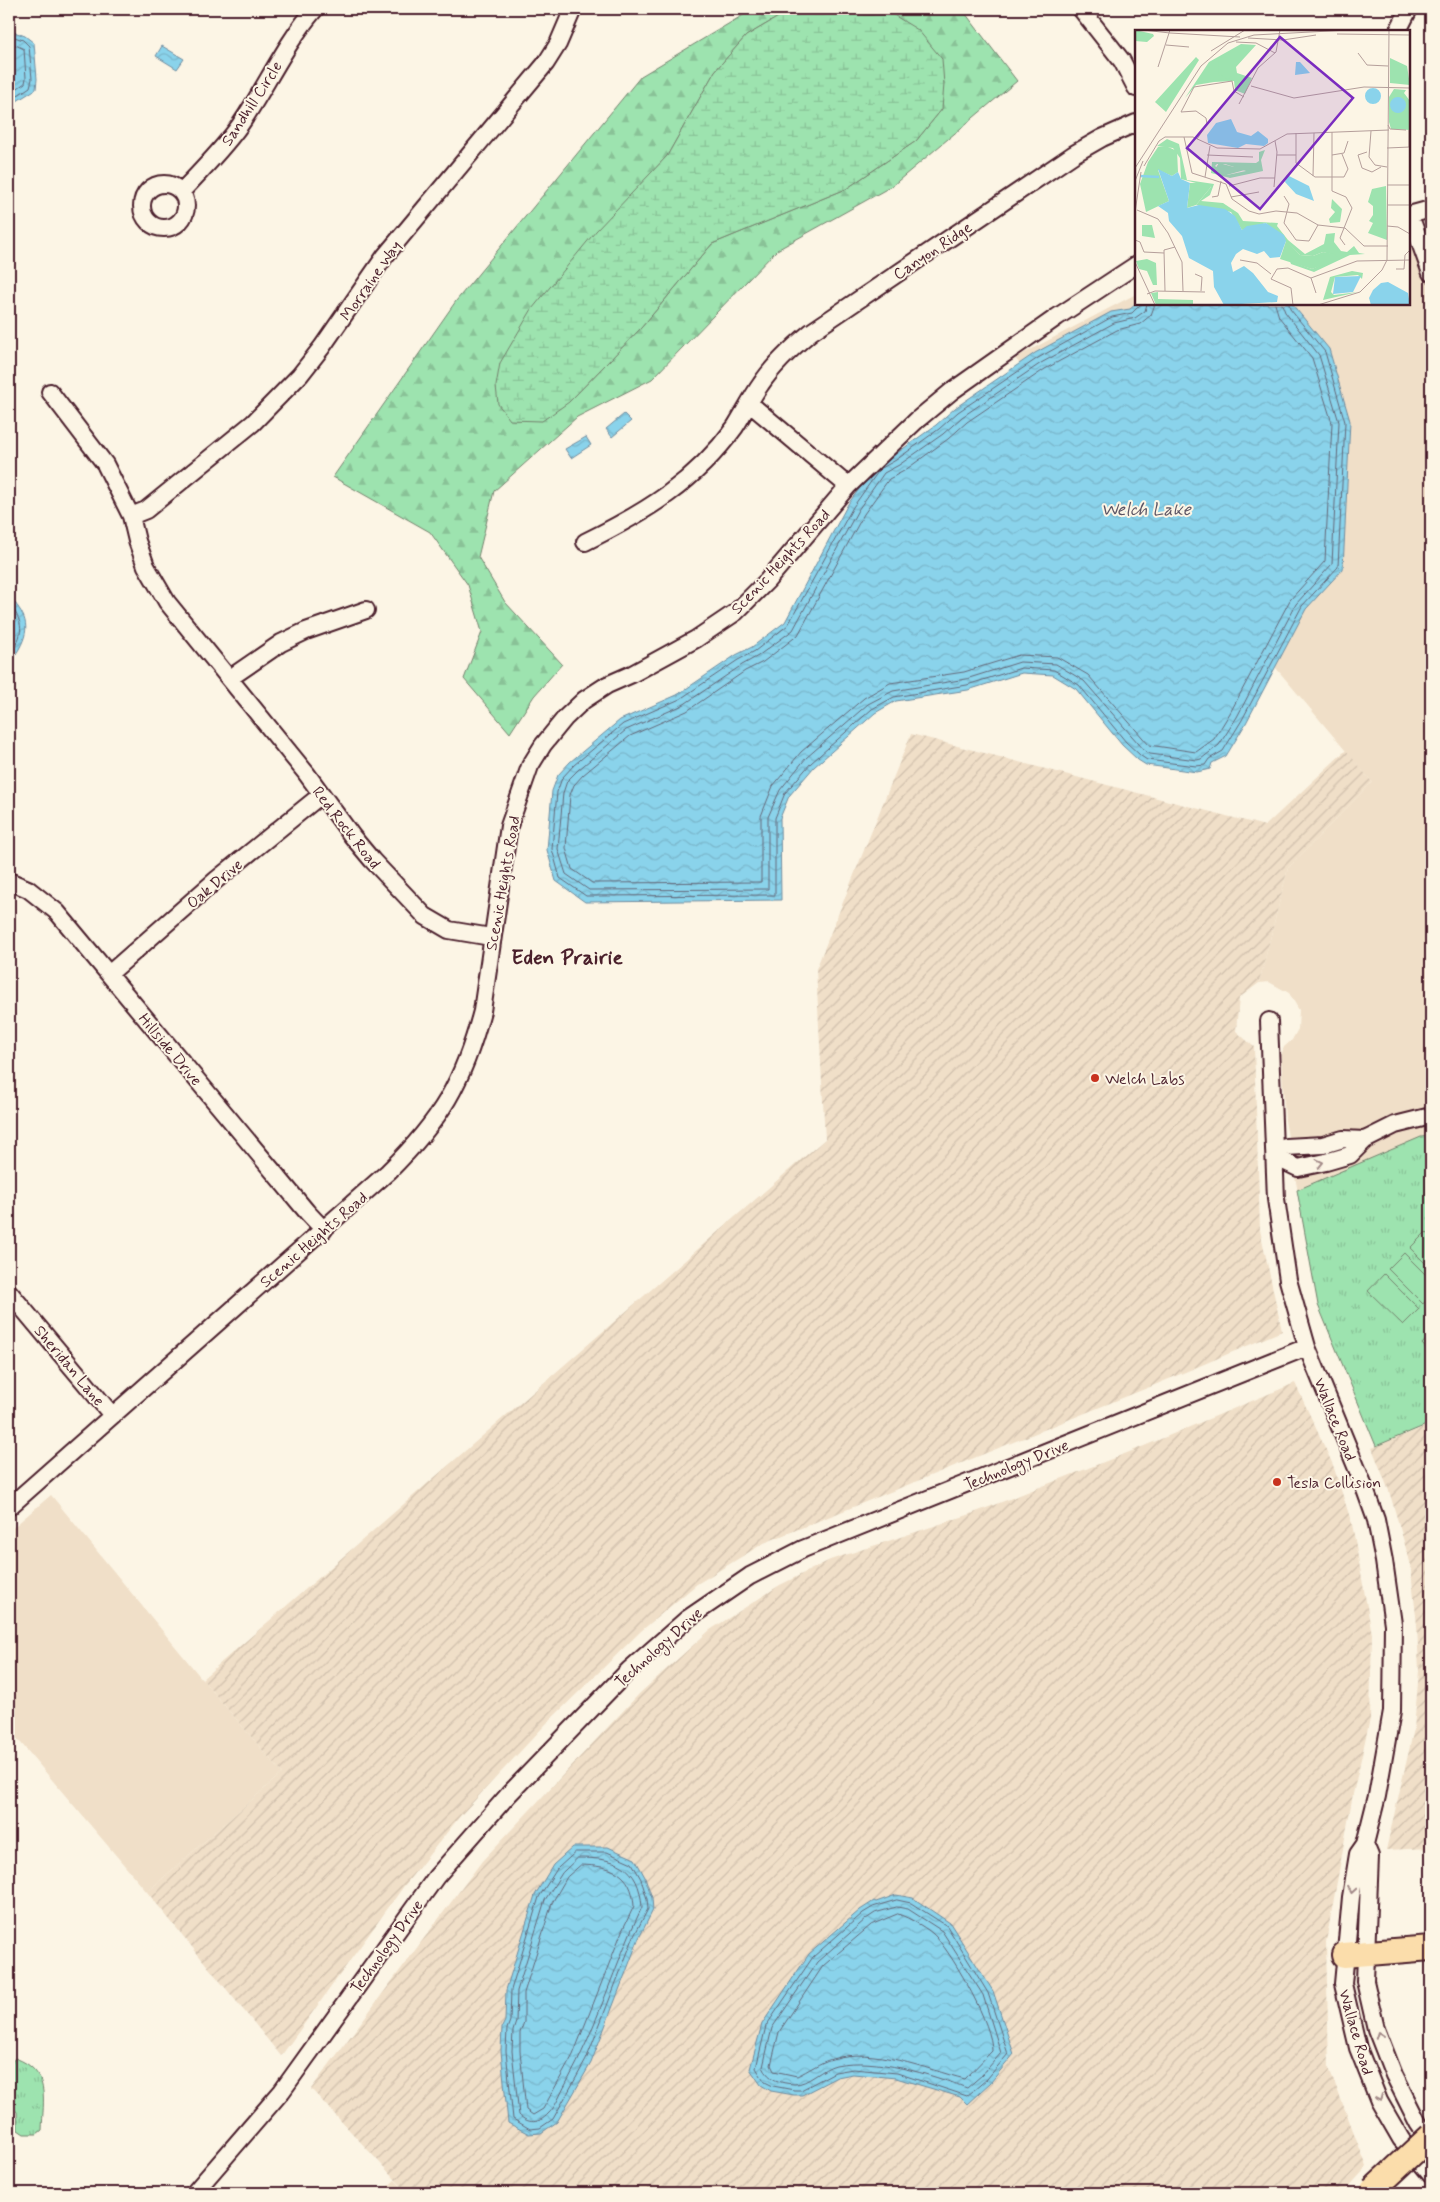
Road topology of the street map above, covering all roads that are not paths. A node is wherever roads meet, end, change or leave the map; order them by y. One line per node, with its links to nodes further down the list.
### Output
1 (315, 9): 8 (street, Sandhill Circle)
2 (572, 9): 16 (street, Morraine Way)
3 (1081, 9): 6 (street)
4 (1409, 9): 5 (street)
5 (1398, 30)
6 (1135, 86)
7 (1135, 123): 14 (street, Canyon Ridge)
8 (181, 192)
9 (1431, 209): 10 (street)
10 (1410, 215): 12 (street)
11 (1135, 266): 15 (street, Scenic Heights Road)
12 (1431, 273)
13 (50, 392): 16 (street, Red Rock Road)
14 (749, 403): 15 (street); 17 (street, Canyon Ridge)
15 (848, 486): 22 (street, Scenic Heights Road)
16 (131, 516): 19 (street, Red Rock Road)
17 (585, 542)
18 (366, 610): 19 (street)
19 (230, 678): 20 (street, Red Rock Road)
20 (321, 795): 22 (street, Red Rock Road); 23 (street, Oak Drive)
21 (9, 881): 23 (street, Hillside Drive)
22 (491, 937): 27 (street, Scenic Heights Road)
23 (109, 974): 27 (street, Hillside Drive)
24 (1269, 1022): 26 (street, Wallace Road)
25 (1431, 1116): 26 (street)
26 (1275, 1157): 29 (street, Wallace Road)
27 (324, 1230): 30 (street, Scenic Heights Road)
28 (9, 1292): 30 (street, Sheridan Lane)
29 (1307, 1347): 32 (street, Wallace Road); 40 (street, Technology Drive)
30 (112, 1415): 31 (street, Scenic Heights Road)
31 (9, 1507)
32 (1365, 1844): 34 (street, Wallace Road); 35 (street, Wallace Road, one-way to 35)
33 (1431, 1948): 34 (highway)
34 (1368, 1953): 35 (highway); 37 (street, Wallace Road, one-way to 34)
35 (1344, 1955): 38 (street, Wallace Road, one-way to 38)
36 (1431, 2136): 39 (highway, bridge)
37 (1431, 2142)
38 (1431, 2175)
39 (1371, 2191)
40 (194, 2193)

